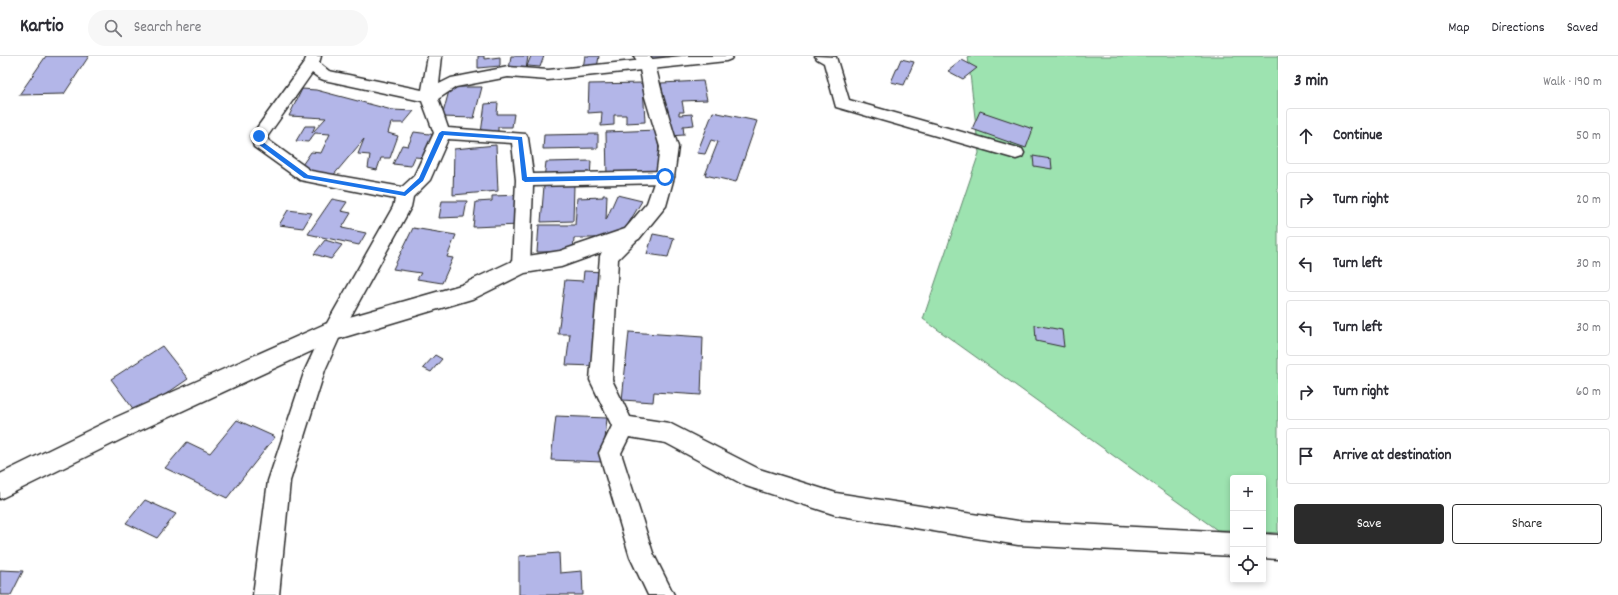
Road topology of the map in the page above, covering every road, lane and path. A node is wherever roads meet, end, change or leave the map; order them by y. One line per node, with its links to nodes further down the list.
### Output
1 (435, 56): 6 (street)
2 (726, 56): 5 (street)
3 (822, 56): 8 (street)
4 (312, 60): 6 (street); 11 (street)
5 (644, 60): 6 (street); 9 (street)
6 (429, 96): 7 (street)
7 (442, 133): 10 (street); 11 (street)
8 (1016, 153)
9 (665, 177): 10 (street); 12 (street)
10 (525, 180): 13 (street)
11 (405, 194): 14 (street)
12 (632, 234): 13 (street); 15 (street)
13 (521, 265): 14 (street)
14 (333, 331): 16 (street); 20 (street)
15 (623, 426): 17 (street); 21 (street)
16 (0, 487)
17 (1230, 544)
18 (1266, 546): 19 (street)
19 (1278, 547)
20 (266, 595)
21 (661, 595)

